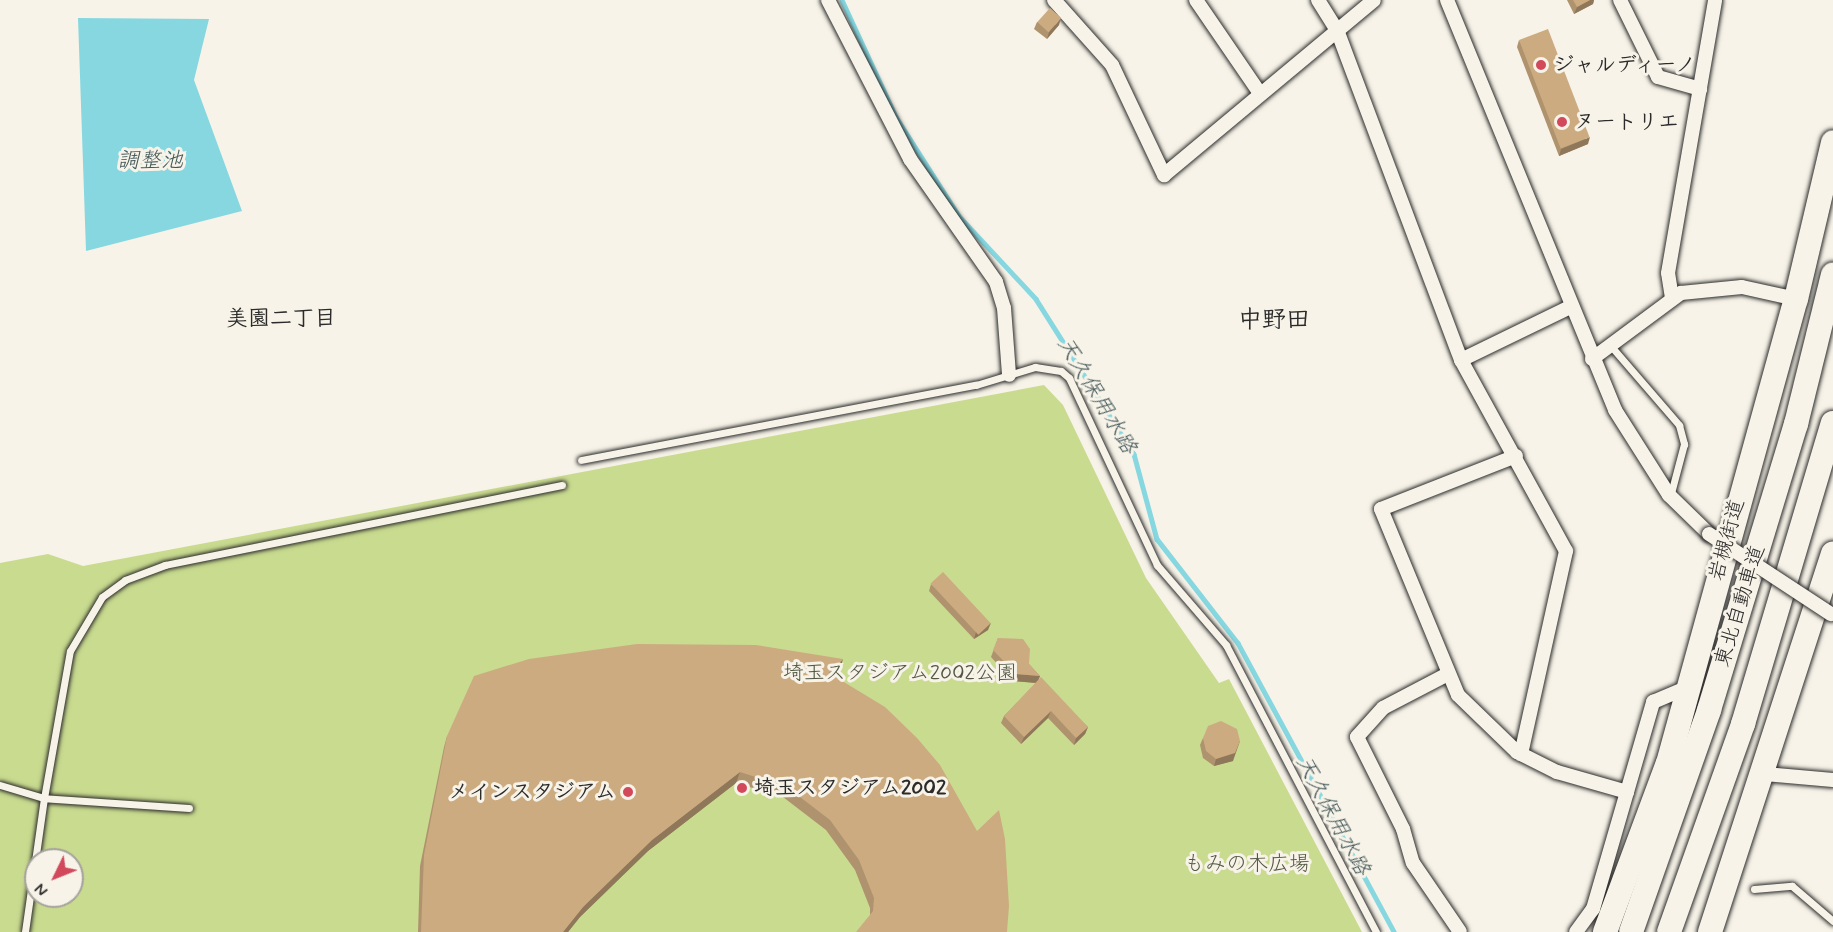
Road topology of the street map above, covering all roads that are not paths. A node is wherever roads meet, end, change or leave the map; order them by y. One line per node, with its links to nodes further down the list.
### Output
1 (828, 0): 20 (street)
2 (1054, 0): 11 (street)
3 (1196, 0): 11 (street)
4 (1318, 0): 9 (street)
5 (1374, 0): 9 (street)
6 (1447, 0): 16 (street)
7 (1620, 0): 10 (street)
8 (1715, 0): 10 (street)
9 (1337, 30): 11 (street); 19 (street)
10 (1700, 89): 14 (street)
11 (1259, 92)
12 (1833, 142): 15 (highway, 岩槻街道)
13 (1833, 275): 44 (highway, 東北自動車道)
14 (1672, 298): 15 (street); 17 (street)
15 (1796, 299): 29 (highway, 岩槻街道)
16 (1570, 307): 18 (street); 19 (street)
17 (1610, 345): 18 (street); 25 (lane)
18 (1592, 359): 25 (street)
19 (1461, 360): 22 (street)
20 (1009, 375): 23 (lane); 41 (lane)
21 (1833, 423): 45 (highway, 東北自動車道)
22 (1516, 456): 28 (street); 30 (street)
23 (581, 460)
24 (562, 485): 35 (lane)
25 (1670, 497): 27 (street, bridge)
26 (1833, 553): 31 (highway)
27 (1832, 615)
28 (1446, 675): 30 (street); 42 (street)
29 (1688, 687): 34 (street); 39 (highway, 岩槻街道)
30 (1521, 754): 34 (street)
31 (1765, 774): 32 (street); 46 (highway)
32 (1833, 780)
33 (0, 785): 35 (lane)
34 (1627, 792): 39 (street)
35 (44, 798): 36 (lane); 40 (lane)
36 (189, 808)
37 (1754, 889): 38 (lane)
38 (1833, 921)
39 (1602, 922): 43 (street)
40 (25, 932)
41 (1376, 932)
42 (1460, 932)
43 (1576, 932)
44 (1631, 932)
45 (1670, 932)
46 (1710, 932)

